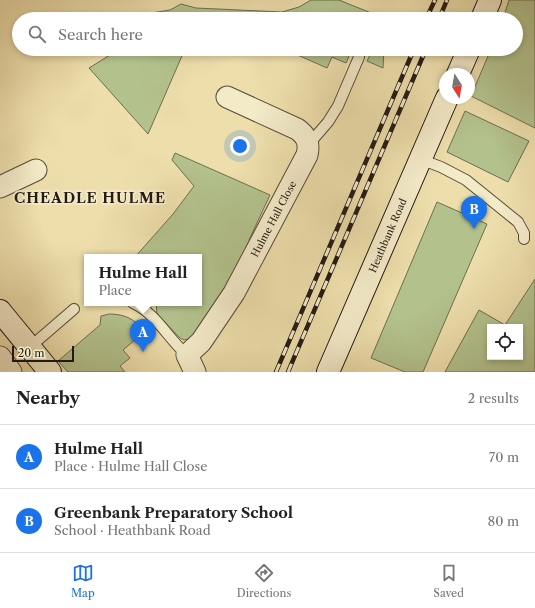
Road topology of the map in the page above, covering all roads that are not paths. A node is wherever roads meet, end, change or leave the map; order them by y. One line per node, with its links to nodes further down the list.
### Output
1 (490, 0): 2 (street)
2 (485, 12)
3 (359, 56): 8 (lane)
4 (466, 56): 5 (street)
5 (461, 68)
6 (227, 97): 8 (street)
7 (444, 104): 9 (street, Heathbank Road)
8 (309, 144): 18 (street, Hulme Hall Close)
9 (420, 159): 12 (lane); 21 (street, Heathbank Road)
10 (36, 170): 11 (street)
11 (0, 187)
12 (524, 240)
13 (138, 306): 18 (lane)
14 (74, 309): 16 (lane)
15 (2, 317): 16 (street)
16 (30, 347): 20 (street)
17 (0, 357): 19 (street)
18 (191, 364)
19 (11, 372)
20 (50, 372)
21 (328, 372)

